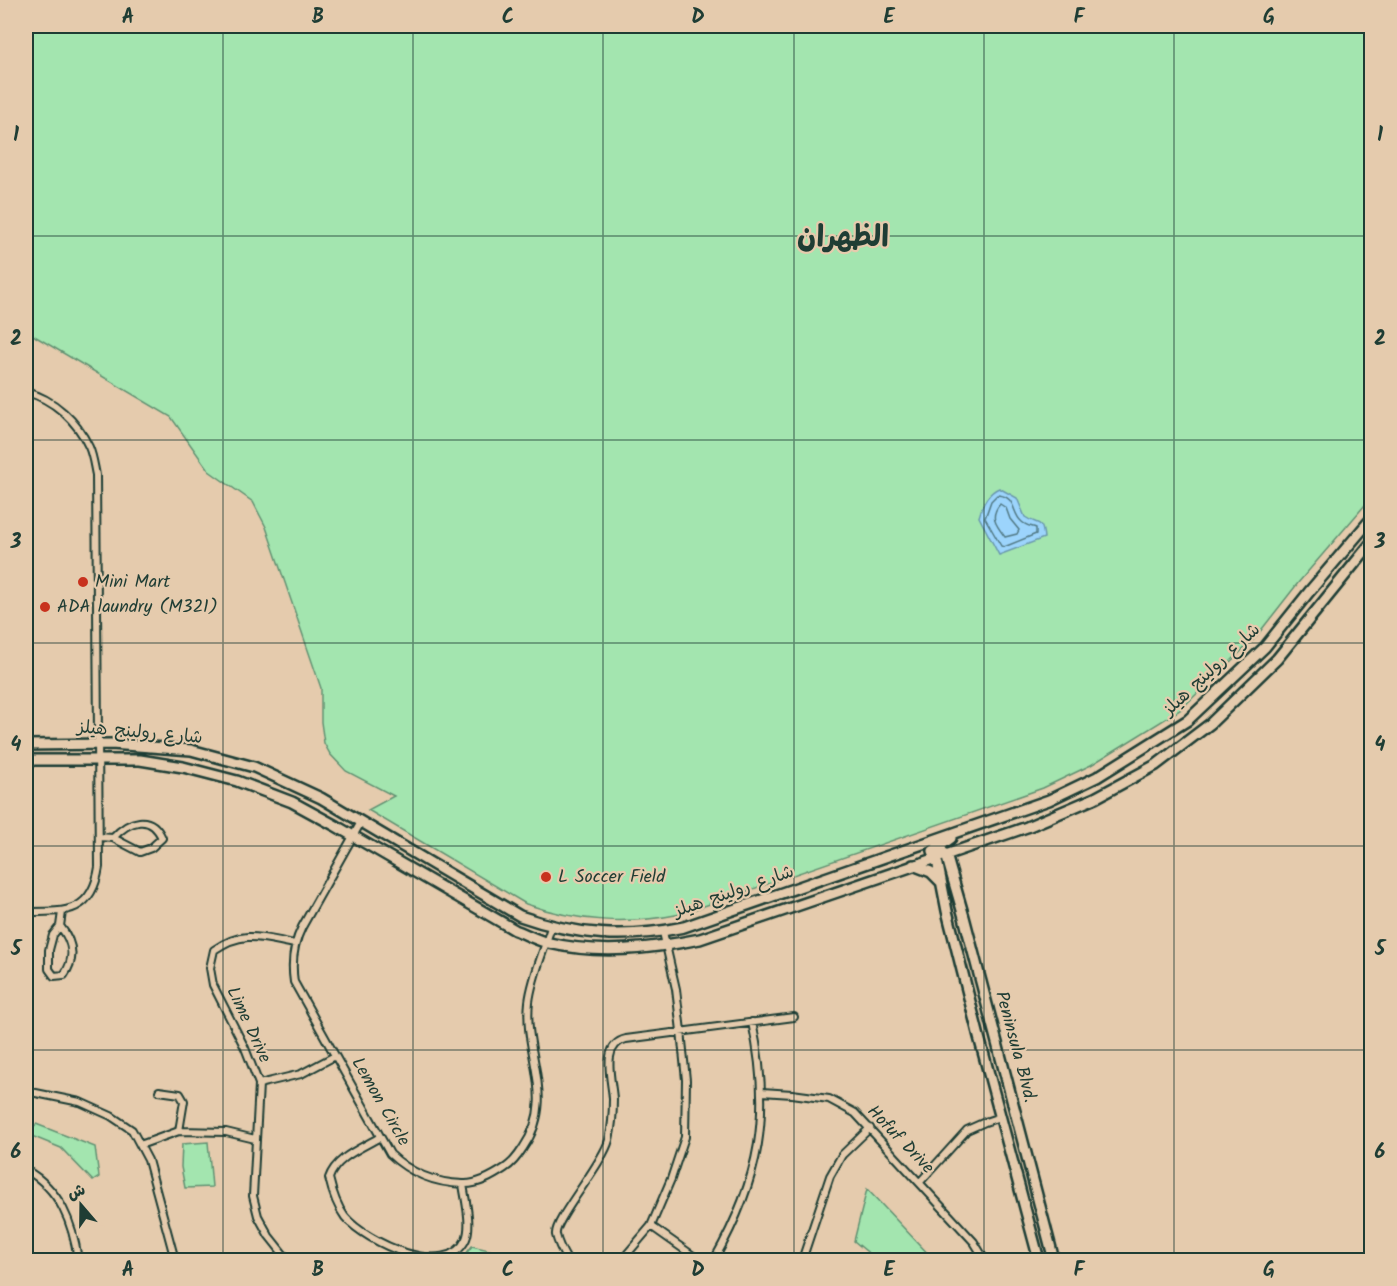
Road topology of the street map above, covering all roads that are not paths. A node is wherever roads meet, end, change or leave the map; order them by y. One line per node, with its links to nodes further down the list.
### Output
1 (26, 392): 4 (street)
2 (1371, 518): 9 (main road, شارع رولينج هيلز)
3 (1371, 542): 14 (main road, شارع رولينج هيلز)
4 (98, 744): 5 (main road, شارع رولينج هيلز); 6 (street); 8 (main road, شارع رولينج هيلز)
5 (26, 745)
6 (98, 759): 7 (main road, شارع رولينج هيلز); 10 (main road, شارع رولينج هيلز); 11 (street)
7 (26, 760)
8 (361, 822): 10 (street, Lemon Circle); 24 (main road, شارع رولينج هيلز)
9 (960, 831): 13 (main road, شارع رولينج هيلز); 15 (main road)
10 (353, 836): 26 (main road, شارع رولينج هيلز); 27 (street, Lemon Circle)
11 (99, 837): 12 (street); 22 (street)
12 (113, 838): 12 (street)
13 (923, 844): 15 (main road); 19 (main road, شارع رولينج هيلز)
14 (963, 848): 15 (main road, شارع رولينج هيلز); 17 (main road)
15 (937, 855): 16 (main road, شارع رولينج هيلز); 17 (main road, Peninsula Blvd.); 18 (main road, Peninsula Blvd.)
16 (913, 865): 18 (main road); 20 (main road, شارع رولينج هيلز)
17 (953, 877): 57 (main road, Peninsula Blvd.)
18 (941, 882): 37 (main road, Peninsula Blvd.)
19 (801, 887): 20 (main road); 25 (main road, شارع رولينج هيلز)
20 (806, 903): 28 (main road, شارع رولينج هيلز)
21 (26, 912): 22 (street)
22 (62, 912): 23 (street)
23 (60, 926): 23 (street)
24 (551, 927): 25 (main road, شارع رولينج هيلز); 26 (street, Lemon Circle)
25 (663, 932): 28 (street)
26 (546, 943): 28 (main road, شارع رولينج هيلز); 45 (street, Lemon Circle)
27 (296, 944): 32 (street, Lemon Circle); 33 (street, Lime Drive)
28 (666, 946): 31 (street)
29 (794, 1017): 30 (street)
30 (752, 1022): 31 (street); 36 (street)
31 (681, 1031): 46 (street); 50 (street)
32 (335, 1056): 33 (street); 40 (street, Lemon Circle)
33 (259, 1084): 41 (street, Lime Drive)
34 (26, 1091): 42 (street)
35 (159, 1091): 39 (street)
36 (762, 1092): 38 (street, Hofuf Drive); 53 (street)
37 (1000, 1117): 44 (street); 56 (main road, Peninsula Blvd.)
38 (870, 1128): 44 (street, Hofuf Drive); 54 (street)
39 (178, 1131): 41 (street); 42 (street)
40 (380, 1137): 45 (street, Lemon Circle); 45 (street)
41 (255, 1139): 49 (street, Lime Drive)
42 (140, 1145): 48 (street)
43 (26, 1170): 47 (street)
44 (920, 1182): 55 (street, Hofuf Drive)
45 (465, 1186)
46 (651, 1226): 51 (street); 52 (street)
47 (78, 1260)
48 (175, 1260)
49 (288, 1260)
50 (567, 1260)
51 (622, 1260)
52 (699, 1260)
53 (714, 1260)
54 (804, 1260)
55 (985, 1260)
56 (1039, 1260)
57 (1054, 1260)

